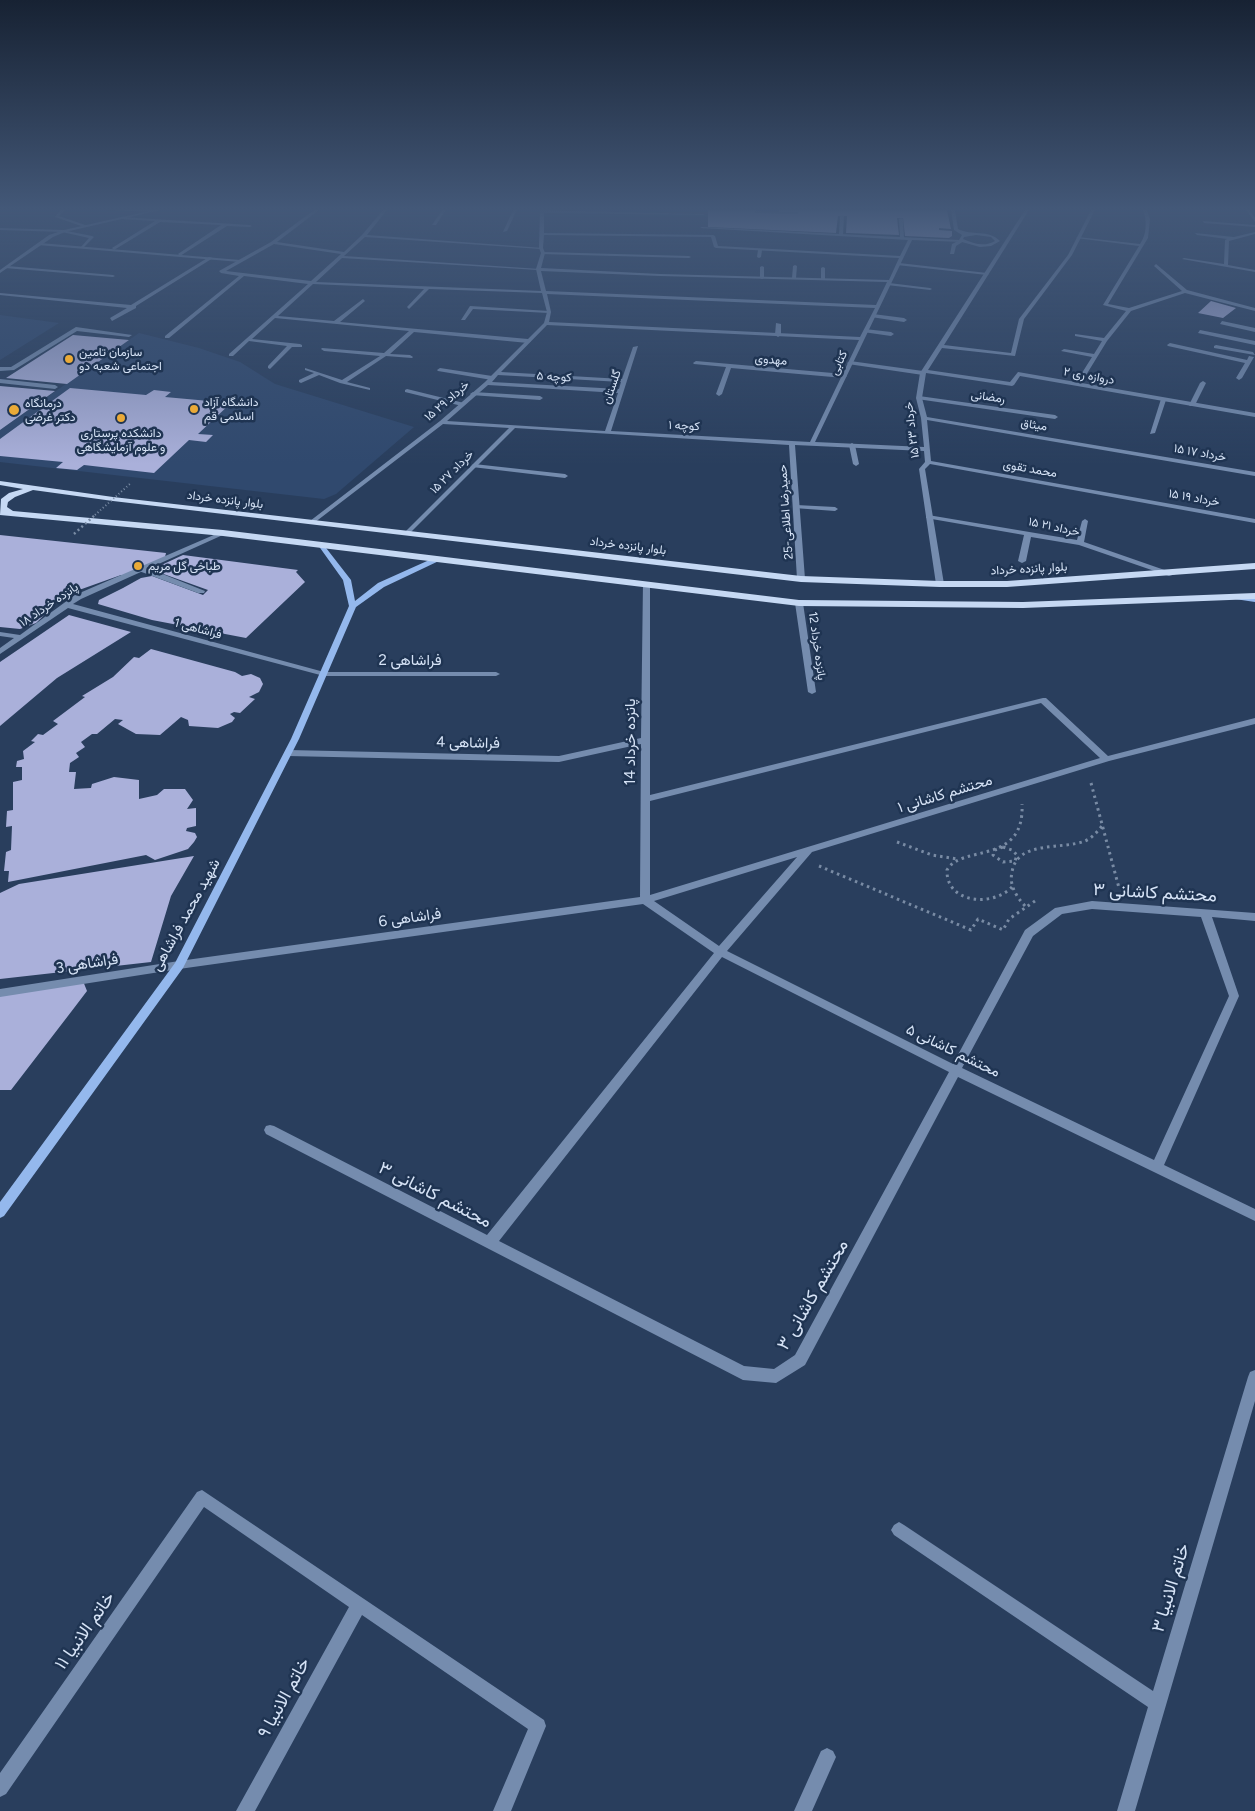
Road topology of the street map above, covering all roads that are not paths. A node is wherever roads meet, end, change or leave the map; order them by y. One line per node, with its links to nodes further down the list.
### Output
1 (5, 295): 15 (street)
2 (154, 295): 15 (street)
3 (219, 295): 38 (street)
4 (300, 295): 22 (street)
5 (421, 295): 17 (street)
6 (543, 295): 20 (street)
7 (605, 295): 16 (street)
8 (883, 295): 16 (street, کتابی)
9 (974, 295): 47 (street, ۱۵ خرداد ۲۳)
10 (1040, 295): 47 (street)
11 (1111, 295): 18 (street)
12 (1175, 295): 18 (street)
13 (1198, 295): 19 (street)
14 (363, 300): 26 (street)
15 (134, 307): 23 (street)
16 (877, 307): 21 (street, کتابی)
17 (409, 308)
18 (1129, 310): 41 (street)
19 (1255, 310)
20 (549, 312): 24 (street); 27 (street, ۱۵ خرداد ۲۹)
21 (873, 316): 25 (street); 32 (street, کتابی)
22 (276, 317): 26 (street); 40 (street)
23 (112, 319)
24 (463, 319)
25 (904, 320)
26 (336, 322): 30 (street)
27 (546, 323): 35 (street); 42 (street, ۱۵ خرداد ۲۹)
28 (1222, 323): 31 (street)
29 (778, 324): 35 (street)
30 (413, 330): 42 (street); 53 (street)
31 (1255, 330)
32 (865, 331): 34 (street); 39 (street, کتابی)
33 (1200, 332): 43 (street)
34 (892, 334)
35 (778, 335): 39 (street)
36 (1077, 335): 41 (street)
37 (129, 336): 62 (street)
38 (167, 336)
39 (861, 339): 59 (street, کتابی)
40 (250, 340): 44 (street); 54 (street)
41 (1105, 340): 55 (street)
42 (528, 341): 67 (street, ۱۵ خرداد ۲۹)
43 (1255, 343)
44 (292, 345): 46 (street); 61 (street)
45 (1170, 345): 57 (street)
46 (300, 346)
47 (942, 346): 65 (street, ۱۵ خرداد ۲۳)
48 (636, 347): 73 (street, گلستان)
49 (1216, 347): 52 (street)
50 (324, 349): 53 (street)
51 (1064, 351): 55 (street)
52 (1254, 352): 57 (street)
53 (388, 354): 56 (street); 74 (street)
54 (231, 355)
55 (1095, 356): 77 (street)
56 (410, 357)
57 (1249, 362): 70 (street)
58 (696, 363): 60 (street, مهدوی)
59 (850, 363): 65 (street); 68 (street, کتابی)
60 (729, 366): 68 (street, مهدوی); 83 (street)
61 (270, 367)
62 (0, 369)
63 (307, 369): 66 (street)
64 (440, 370): 69 (street)
65 (924, 372): 77 (street, دروازه ری ۲); 85 (street, ۱۵ خرداد ۲۳)
66 (319, 373): 72 (street); 74 (street)
67 (497, 373): 69 (street, ۱۵ خرداد ۲۹); 73 (street, کوچه ۵)
68 (844, 376): 97 (street, کتابی)
69 (492, 378): 75 (street, ۱۵ خرداد ۲۹)
70 (1240, 378)
71 (0, 381): 78 (street)
72 (301, 381)
73 (624, 381): 81 (street, گلستان)
74 (342, 382): 79 (street)
75 (487, 383): 81 (street, کوچه ۵); 82 (street, ۱۵ خرداد ۲۹)
76 (1203, 383): 88 (street)
77 (1078, 384): 86 (street, دروازه ری ۲)
78 (55, 387)
79 (368, 389)
80 (407, 391): 87 (street)
81 (621, 391): 95 (street, گلستان)
82 (473, 394): 84 (street); 87 (street, ۱۵ خرداد ۲۹)
83 (719, 394)
84 (540, 398)
85 (919, 398): 90 (street, رمضانی); 91 (street, ۱۵ خرداد ۲۳)
86 (1163, 400): 88 (street, دروازه ری ۲); 94 (street)
87 (462, 404): 92 (street, ۱۵ خرداد ۲۹)
88 (1192, 405): 89 (street, دروازه ری ۲)
89 (1255, 415)
90 (1055, 417)
91 (924, 418): 99 (street, ۱۵ خرداد ۲۳); 100 (street, میثاق)
92 (442, 422): 93 (street, کوچه ۱); 116 (street, ۱۵ خرداد ۲۹)
93 (512, 427): 95 (street, کوچه ۱); 103 (street, ۱۵ خرداد ۲۷)
94 (1152, 432)
95 (607, 433): 96 (street, کوچه ۱)
96 (792, 442): 97 (street, کوچه ۱); 109 (street, حمیدرضا اطلاعی-25)
97 (812, 443): 98 (street, کوچه ۱)
98 (852, 445): 99 (street, کوچه ۱); 102 (street)
99 (925, 449): 101 (street, ۱۵ خرداد ۲۳)
100 (1141, 455): 104 (street, ۱۵ خرداد ۱۷)
101 (928, 462): 108 (street, محمد تقوی); 113 (street, ۱۵ خرداد ۲۳)
102 (856, 464)
103 (474, 466): 105 (street); 118 (street, ۱۵ خرداد ۲۷)
104 (1255, 474)
105 (565, 476)
106 (0, 483): 107 (main road, بلوار پانزده خرداد)
107 (42, 488): 112 (main road); 116 (main road, بلوار پانزده خرداد)
108 (1128, 498): 115 (street, ۱۵ خرداد ۱۹)
109 (796, 507): 110 (street); 127 (street, حمیدرضا اطلاعی-25)
110 (835, 509)
111 (0, 512): 112 (main road)
112 (11, 513): 117 (main road)
113 (928, 517): 119 (street, ۱۵ خرداد ۲۱); 129 (street, ۱۵ خرداد ۲۳)
114 (1085, 521): 120 (street)
115 (1255, 521)
116 (312, 522): 118 (main road, بلوار پانزده خرداد)
117 (223, 533): 121 (main road); 125 (street, پانزده خرداد ۱۸)
118 (407, 533): 127 (main road, بلوار پانزده خرداد)
119 (1028, 533): 120 (street, ۱۵ خرداد ۲۱); 123 (street)
120 (1080, 543): 126 (street, ۱۵ خرداد ۲۱)
121 (321, 545): 122 (main road); 136 (main road)
122 (439, 559): 128 (main road); 136 (main road)
123 (1022, 561)
124 (1255, 566): 126 (main road, بلوار پانزده خرداد)
125 (142, 569): 130 (street); 135 (street, پانزده خرداد ۱۸)
126 (1172, 574): 129 (main road, بلوار پانزده خرداد)
127 (801, 579): 129 (main road, بلوار پانزده خرداد)
128 (646, 584): 134 (main road); 144 (street, پانزده خرداد 14)
129 (940, 584)
130 (201, 591)
131 (1230, 595): 132 (main road); 133 (main road); 134 (main road)
132 (1255, 596)
133 (1255, 600)
134 (800, 603): 142 (street, پانزده خرداد 12)
135 (67, 605): 138 (street, پانزده خرداد ۱۸); 140 (street, فراشاهی 1)
136 (353, 606): 140 (main road, شهید محمد فراشاهی)
137 (0, 634): 138 (street)
138 (22, 637): 139 (street, پانزده خرداد ۱۸)
139 (0, 652)
140 (324, 674): 141 (street, فراشاهی 2); 145 (main road, شهید محمد فراشاهی)
141 (496, 674)
142 (812, 692)
143 (1255, 721): 146 (street, محتشم کاشانی ۱)
144 (645, 740): 145 (street, فراشاهی 4); 147 (street, پانزده خرداد 14)
145 (288, 752): 153 (main road, شهید محمد فراشاهی)
146 (1106, 759): 147 (street); 148 (street, محتشم کاشانی ۱)
147 (645, 799): 149 (street, پانزده خرداد 14)
148 (808, 850): 149 (street, محتشم کاشانی ۱); 152 (street)
149 (645, 900): 152 (street, محتشم کاشانی ۵); 153 (street, فراشاهی 6)
150 (1205, 913): 151 (street, محتشم کاشانی ۳); 155 (street, محتشم کاشانی ۳); 157 (street)
151 (1255, 917)
152 (720, 952): 155 (street, محتشم کاشانی ۵); 160 (street)
153 (179, 965): 154 (street, فراشاهی 3); 158 (main road, شهید محمد فراشاهی)
154 (0, 993)
155 (955, 1070): 157 (street, محتشم کاشانی ۵); 160 (street, محتشم کاشانی ۳)
156 (270, 1130): 160 (street, محتشم کاشانی ۳)
157 (1157, 1168): 159 (street, محتشم کاشانی ۵)
158 (0, 1212)
159 (1255, 1215)
160 (489, 1243)
161 (1255, 1377): 164 (street, خاتم الانبیا ۳)
162 (899, 1530): 164 (street)
163 (359, 1604): 166 (street, خاتم الانبیا ۱۱); 167 (street, خاتم الانبیا ۹); 168 (street)
164 (1158, 1704): 170 (street, خاتم الانبیا ۳)
165 (827, 1756): 169 (street)
166 (0, 1788)
167 (244, 1811)
168 (502, 1811)
169 (803, 1811)
170 (1126, 1811)

